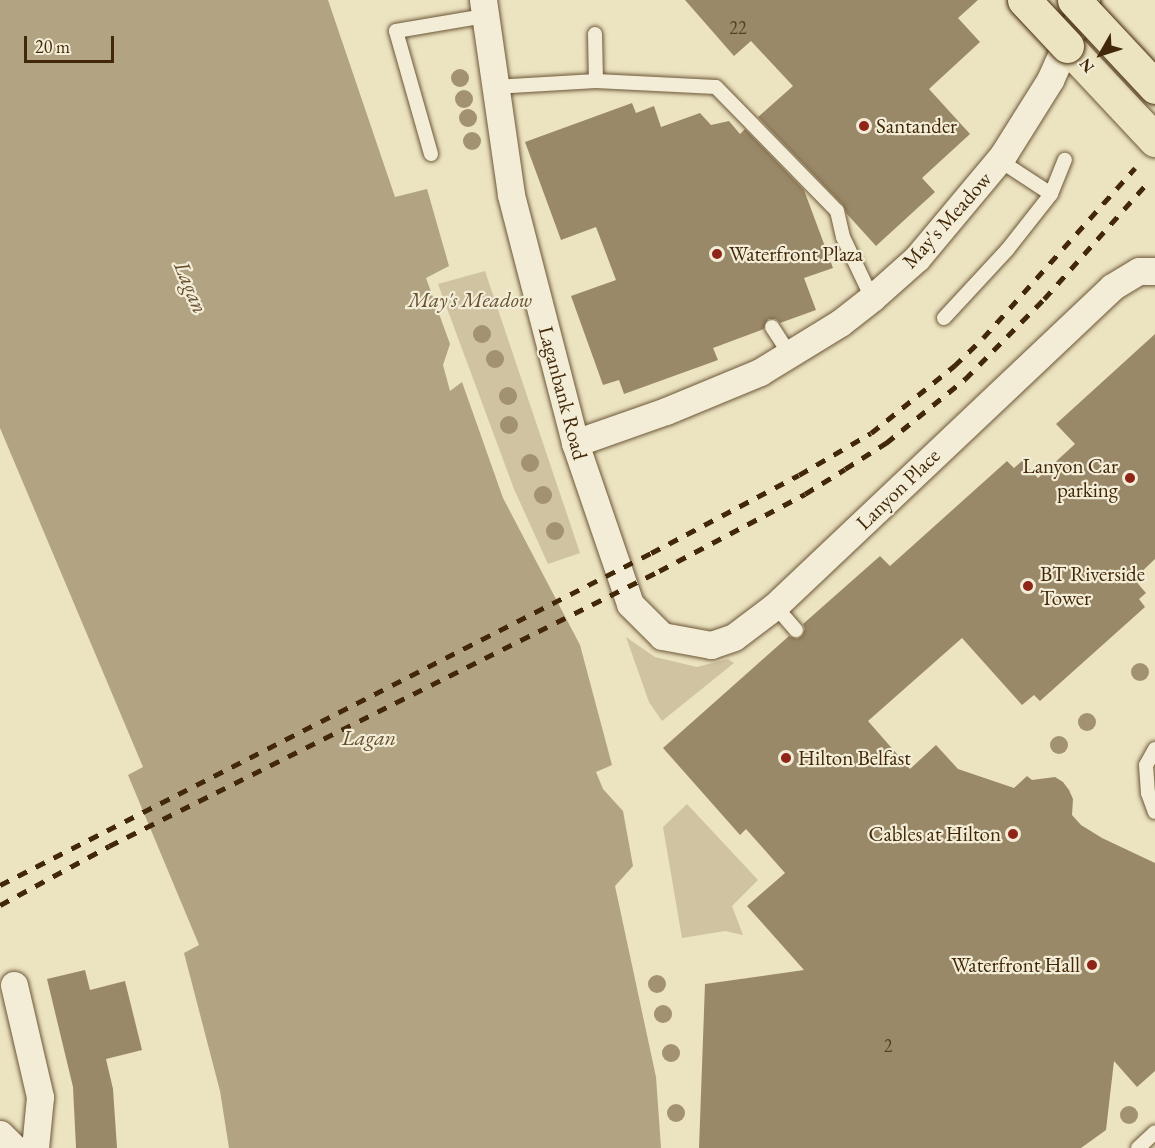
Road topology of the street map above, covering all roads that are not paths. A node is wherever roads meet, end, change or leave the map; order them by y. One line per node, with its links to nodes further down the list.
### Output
1 (1024, 0): 9 (main road, bridge)
2 (1074, 0): 8 (main road, bridge)
3 (1086, 0): 11 (street, May's Meadow)
4 (484, 8): 7 (street, Laganbank Road); 10 (lane)
5 (595, 34): 6 (lane)
6 (596, 81): 7 (lane); 15 (lane)
7 (494, 87): 19 (street, Laganbank Road)
8 (1155, 87)
9 (1155, 140)
10 (431, 154)
11 (999, 160): 13 (lane); 15 (street, May's Meadow)
12 (1065, 160): 13 (lane)
13 (1051, 194): 16 (lane)
14 (1155, 271): 21 (street, Lanyon Place)
15 (872, 298): 18 (street, May's Meadow)
16 (944, 318)
17 (771, 327): 18 (lane)
18 (791, 356): 19 (street, May's Meadow)
19 (574, 443): 20 (street, Laganbank Road)
20 (630, 604): 21 (street, Lanyon Place)
21 (775, 606): 22 (lane)
22 (796, 630)
23 (1155, 749): 24 (lane)
24 (1155, 812)
25 (14, 985): 29 (street)
26 (1155, 1132): 30 (lane)
27 (0, 1134): 28 (street)
28 (14, 1148)
29 (35, 1148)
30 (1138, 1148)

